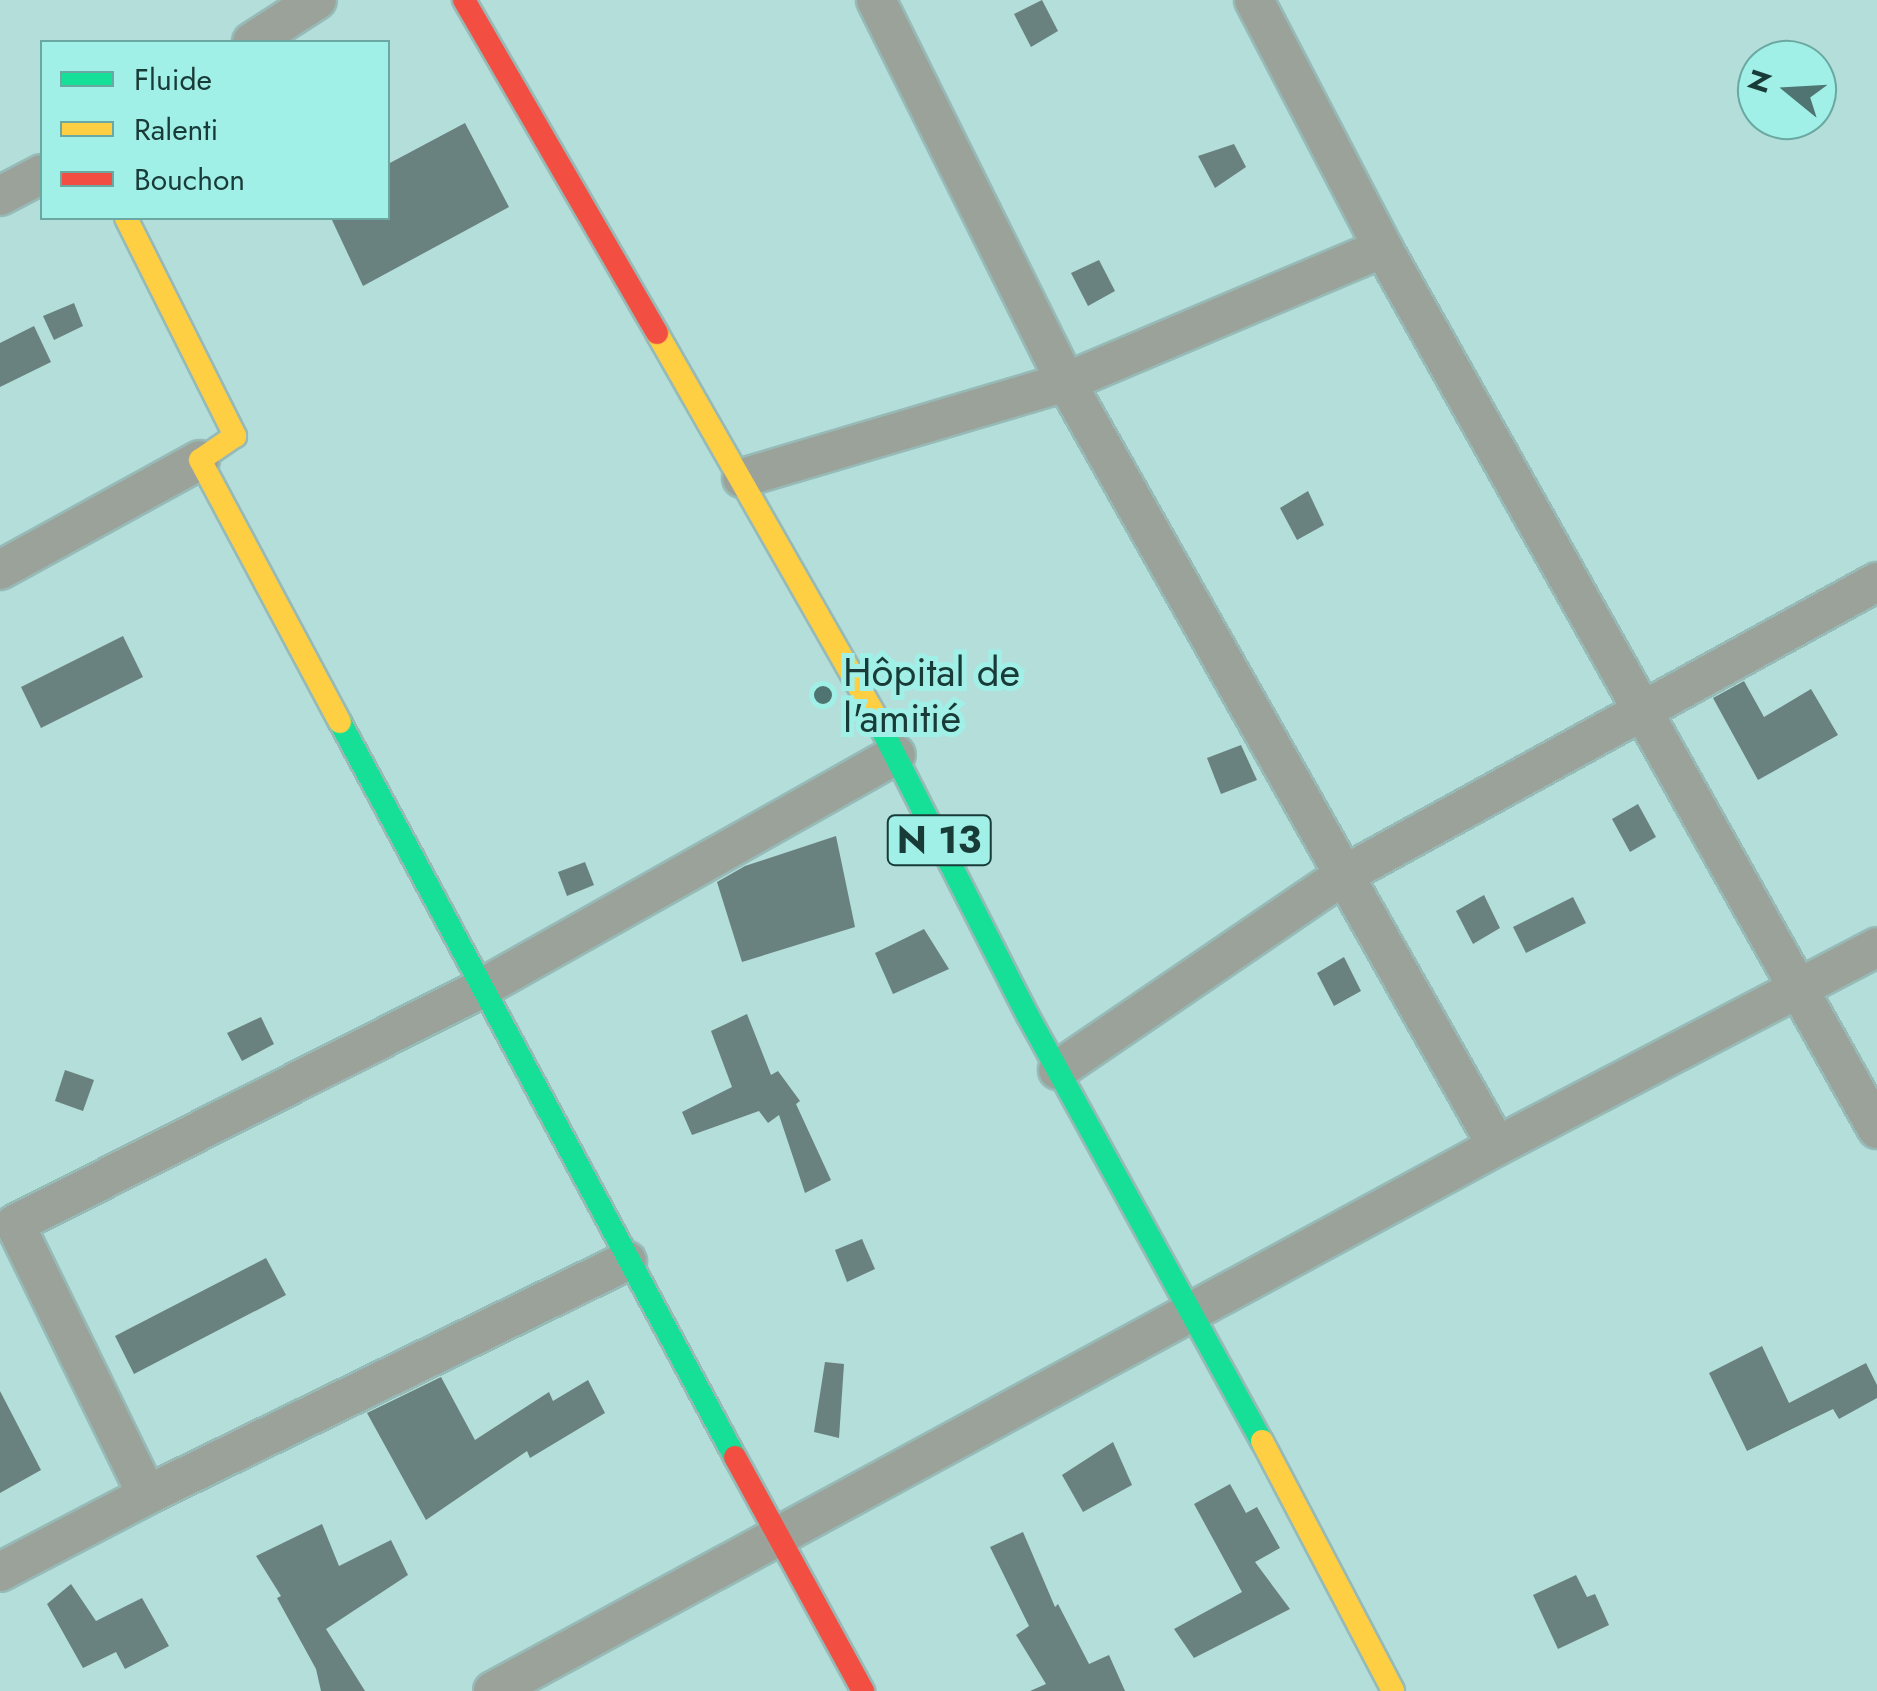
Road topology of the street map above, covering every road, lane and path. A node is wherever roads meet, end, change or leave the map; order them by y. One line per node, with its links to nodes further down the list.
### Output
1 (317, 0): 5 (street)
2 (464, 0): 12 (main road, N 13)
3 (876, 0): 10 (street)
4 (1254, 0): 9 (street)
5 (255, 40)
6 (40, 175): 7 (street)
7 (0, 196)
8 (127, 220): 11 (main road)
9 (1382, 248): 10 (street); 15 (street)
10 (1066, 382): 12 (street); 17 (street)
11 (200, 460): 13 (street); 19 (main road)
12 (742, 478): 16 (main road, N 13)
13 (0, 570)
14 (1877, 582): 15 (street)
15 (1644, 710): 17 (street); 20 (street)
16 (896, 756): 19 (street); 21 (main road, N 13)
17 (1344, 875): 21 (street); 23 (street)
18 (1877, 947): 20 (street)
19 (482, 988): 24 (main road); 26 (street)
20 (1801, 988): 22 (street); 23 (street)
21 (1058, 1070): 25 (main road, N 13)
22 (1877, 1128)
23 (1497, 1146): 25 (street)
24 (627, 1261): 26 (street); 27 (main road)
25 (1194, 1310): 27 (street); 31 (main road, N 13)
26 (146, 1495): 28 (street)
27 (783, 1538): 29 (street); 30 (main road)
28 (0, 1572)
29 (493, 1691)
30 (864, 1691)
31 (1393, 1691)

